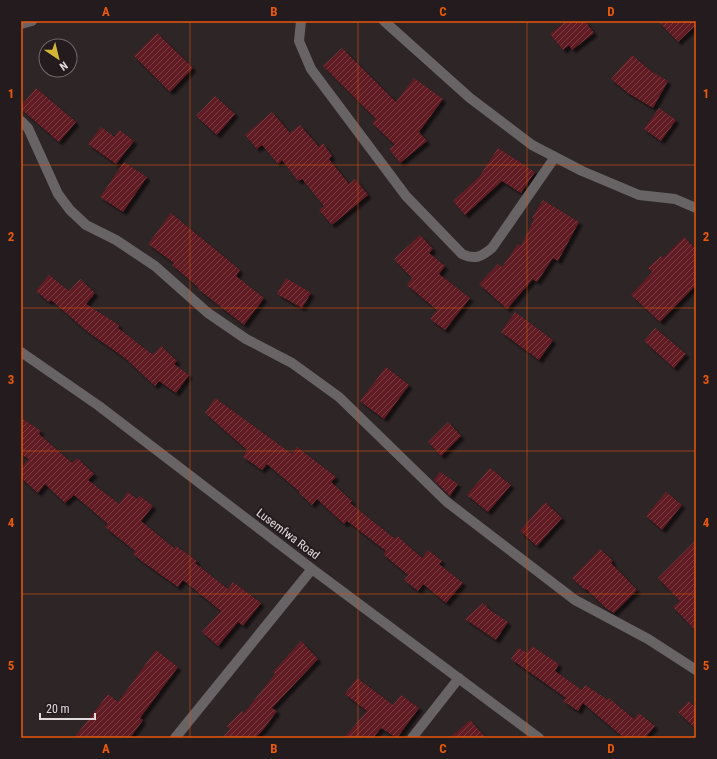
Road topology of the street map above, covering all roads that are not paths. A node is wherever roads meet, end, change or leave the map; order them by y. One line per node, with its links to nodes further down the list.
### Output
1 (32, 21): 4 (street)
2 (301, 21): 6 (street)
3 (384, 21): 6 (street)
4 (21, 24)
5 (21, 121): 10 (street)
6 (555, 157): 7 (street)
7 (696, 208)
8 (21, 352): 9 (street, Lusemfwa Road)
9 (312, 569): 11 (street, Lusemfwa Road); 12 (street)
10 (696, 670)
11 (459, 678): 13 (street); 14 (street, Lusemfwa Road)
12 (175, 738)
13 (412, 738)
14 (539, 738)

